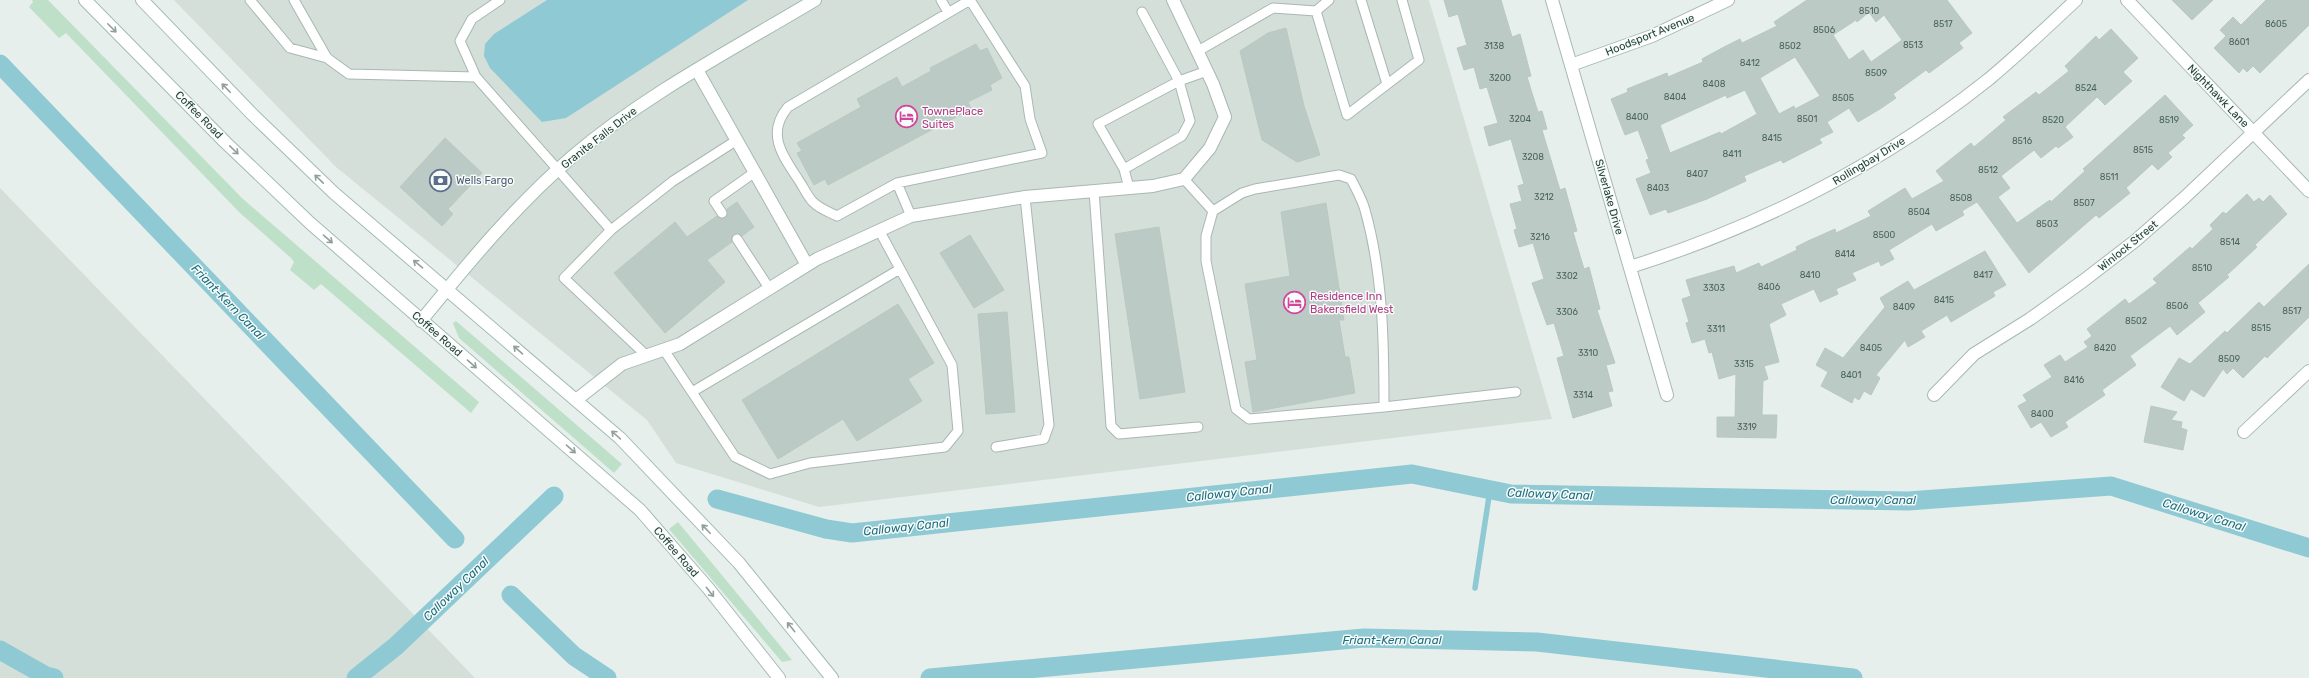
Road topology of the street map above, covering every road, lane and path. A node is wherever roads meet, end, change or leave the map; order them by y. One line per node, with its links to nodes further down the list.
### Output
1 (85, 0): 51 (street, Coffee Road, one-way to 51)
2 (142, 0): 50 (street, one-way to 2)
3 (250, 0): 21 (lane)
4 (294, 0): 21 (lane)
5 (500, 0): 25 (lane)
6 (815, 0): 23 (street, Granite Falls Drive)
7 (941, 0): 18 (lane)
8 (970, 0): 18 (lane); 35 (lane)
9 (1173, 0): 20 (street)
10 (1329, 0): 17 (lane)
11 (1361, 0): 28 (lane)
12 (1402, 0): 28 (lane)
13 (1552, 0): 22 (street, Silverlake Drive)
14 (1728, 0): 22 (street, Hoodsport Avenue)
15 (2076, 0): 47 (street, Rollingbay Drive)
16 (2127, 0): 29 (street, Nighthawk Lane)
17 (1316, 11): 20 (lane); 28 (lane)
18 (948, 12): 35 (lane)
19 (1142, 12): 27 (lane)
20 (1198, 51): 24 (street)
21 (327, 58): 25 (lane)
22 (1571, 65): 47 (street, Silverlake Drive)
23 (697, 70): 30 (street); 31 (street, Granite Falls Drive)
24 (1207, 71): 27 (lane); 34 (street)
25 (476, 78): 31 (lane)
26 (2309, 80): 29 (street, Winlock Street)
27 (1179, 81): 32 (lane); 32 (lane)
28 (1387, 84)
29 (2253, 133): 38 (street, Nighthawk Lane); 58 (street, Winlock Street)
30 (737, 140): 33 (street); 43 (lane)
31 (559, 169): 43 (lane); 50 (street, Granite Falls Drive)
32 (1124, 169): 36 (lane)
33 (755, 172): 41 (lane); 46 (street)
34 (1184, 179): 36 (street); 40 (lane)
35 (897, 183): 42 (lane)
36 (1129, 188): 37 (street)
37 (1094, 191): 39 (street); 61 (lane)
38 (2309, 191)
39 (1025, 197): 42 (street); 63 (lane)
40 (1212, 211): 60 (lane); 60 (lane)
41 (722, 213)
42 (911, 216): 44 (street)
43 (611, 230): 53 (lane)
44 (879, 230): 46 (street); 48 (lane)
45 (737, 239): 49 (lane)
46 (807, 265): 49 (street)
47 (1630, 267): 57 (street, Silverlake Drive)
48 (900, 269): 55 (lane); 55 (lane)
49 (769, 288): 52 (street)
50 (447, 289): 51 (street, Granite Falls Drive); 59 (street, one-way to 50)
51 (422, 321): 64 (street, Coffee Road, one-way to 64)
52 (664, 350): 53 (street); 55 (lane)
53 (647, 356): 59 (street)
54 (2309, 371): 62 (street)
55 (692, 392)
56 (1516, 392): 60 (lane)
57 (1667, 395)
58 (1934, 395)
59 (576, 400): 65 (street, one-way to 59)
60 (1384, 407)
61 (1198, 427)
62 (2244, 432)
63 (996, 447)
64 (778, 678)
65 (832, 678)

